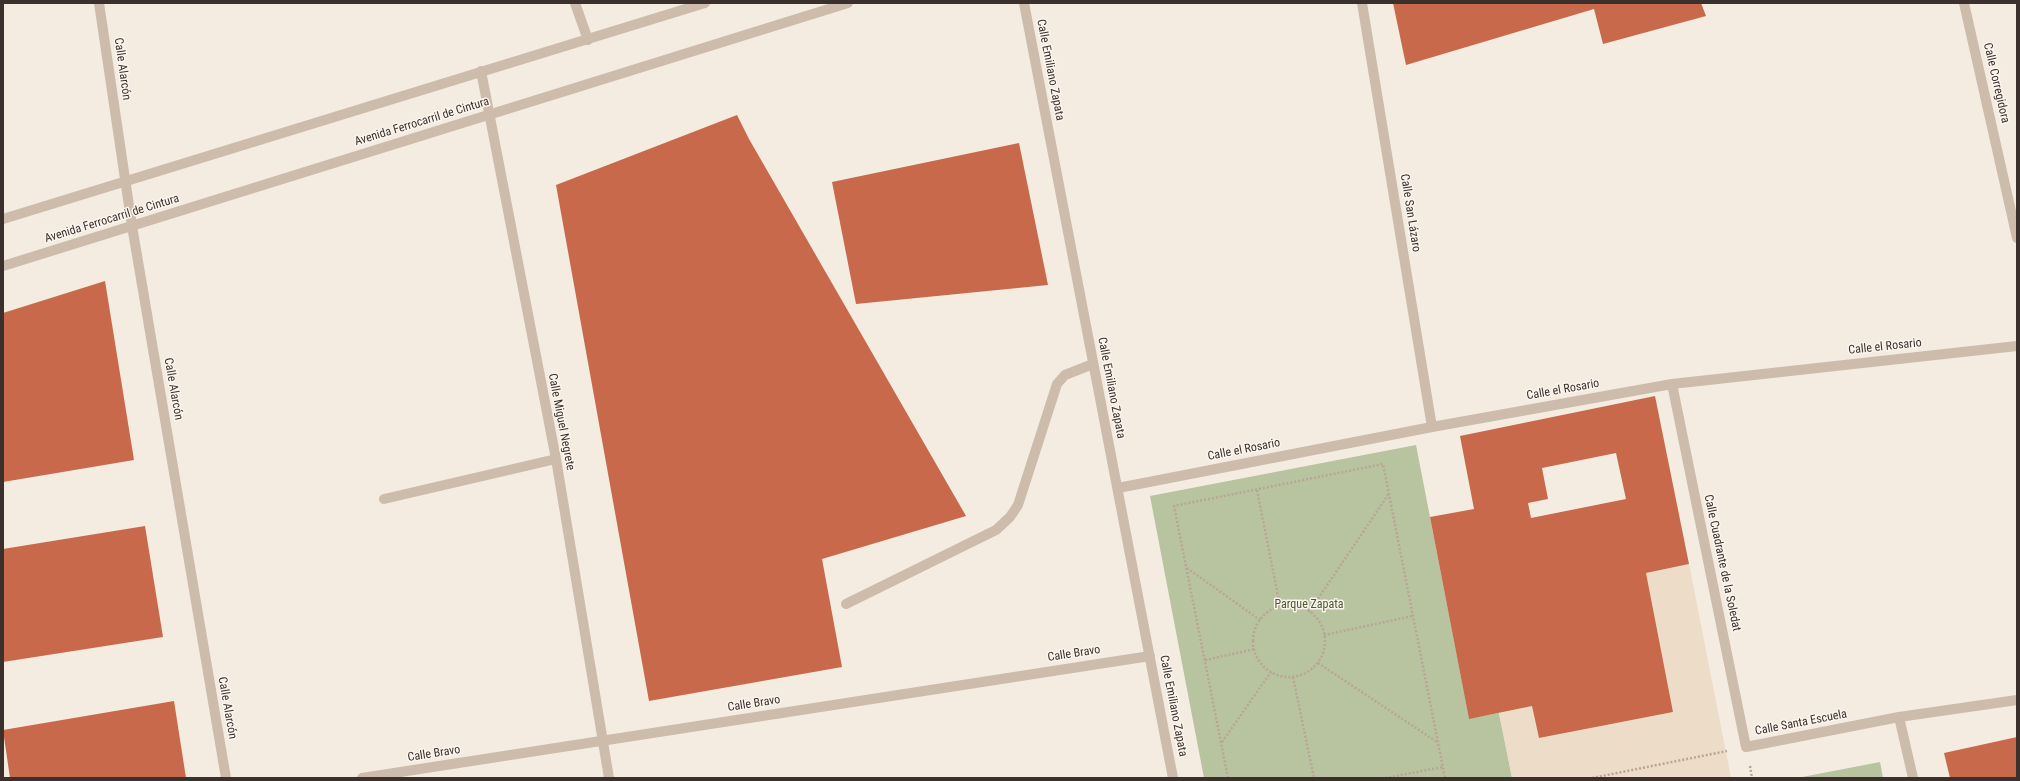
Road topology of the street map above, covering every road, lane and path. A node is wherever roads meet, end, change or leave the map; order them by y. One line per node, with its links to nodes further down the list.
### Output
1 (99, 3): 11 (street, Calle Alarcón)
2 (575, 3): 8 (street)
3 (705, 3): 8 (street)
4 (848, 3): 10 (street, Avenida Ferrocarril de Cintura)
5 (1024, 3): 17 (street, Calle Emiliano Zapata)
6 (1362, 3): 19 (street, Calle San Lázaro)
7 (1964, 3): 14 (street, Calle Corregidora)
8 (588, 40): 9 (street)
9 (481, 71): 10 (street, Calle Miguel Negrete); 11 (street)
10 (489, 115): 13 (street, Avenida Ferrocarril de Cintura); 20 (street, Calle Miguel Negrete)
11 (125, 181): 12 (street); 13 (street, Calle Alarcón)
12 (3, 219)
13 (132, 226): 15 (street, Avenida Ferrocarril de Cintura); 45 (street, Calle Alarcón)
14 (2017, 238)
15 (3, 266)
16 (2017, 346): 18 (street, Calle el Rosario)
17 (1093, 364): 21 (street, Calle Emiliano Zapata); 26 (street)
18 (1672, 384): 19 (street, Calle el Rosario); 43 (street, Calle Cuadrante de la Soledat)
19 (1432, 427): 21 (street, Calle el Rosario)
20 (556, 459): 24 (street); 40 (street, Calle Miguel Negrete)
21 (1118, 488): 33 (street, Calle Emiliano Zapata)
22 (1257, 490): 23 (path); 25 (path); 27 (path)
23 (1389, 494): 28 (path); 29 (path)
24 (384, 499)
25 (1186, 568): 30 (path); 34 (path)
26 (846, 604)
27 (1280, 606): 28 (path); 30 (path)
28 (1309, 612): 31 (path)
29 (1413, 616): 31 (path); 41 (path)
30 (1260, 620): 32 (path)
31 (1324, 635): 35 (path)
32 (1255, 650): 34 (path); 36 (path)
33 (1150, 656): 40 (street, Calle Bravo); 48 (street, Calle Emiliano Zapata)
34 (1205, 660): 42 (path)
35 (1318, 663): 37 (path); 41 (path)
36 (1271, 672): 37 (path); 42 (path)
37 (1293, 677): 50 (path)
38 (2017, 700): 39 (street, Calle Santa Escuela)
39 (1899, 717): 43 (street, Calle Santa Escuela); 54 (street)
40 (602, 740): 46 (street, Calle Bravo); 47 (street, Calle Miguel Negrete)
41 (1438, 742): 44 (path)
42 (1221, 743): 49 (path)
43 (1746, 747): 53 (path, Calle Santa Escuela)
44 (1443, 767): 51 (path); 52 (path)
45 (226, 778)
46 (362, 778)
47 (609, 778)
48 (1173, 778)
49 (1228, 778)
50 (1314, 778)
51 (1384, 778)
52 (1445, 778)
53 (1592, 778)
54 (1913, 778)

